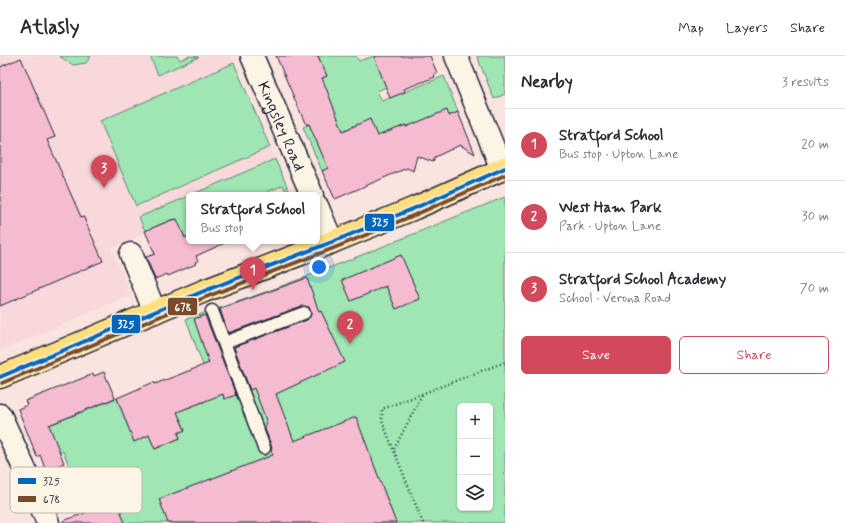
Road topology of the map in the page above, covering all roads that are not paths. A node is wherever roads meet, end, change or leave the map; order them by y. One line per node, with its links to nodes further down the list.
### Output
1 (252, 56): 4 (street, Kingsley Road)
2 (456, 56): 3 (street)
3 (503, 168): 6 (main road)
4 (311, 192)
5 (320, 213): 6 (street)
6 (332, 242): 9 (main road)
7 (131, 254): 9 (street)
8 (212, 311): 11 (lane)
9 (155, 312): 12 (main road)
10 (304, 313): 11 (lane)
11 (224, 343): 14 (lane)
12 (0, 378)
13 (0, 415): 15 (street)
14 (264, 448)
15 (24, 467)
16 (44, 513): 17 (street)
17 (48, 523)

